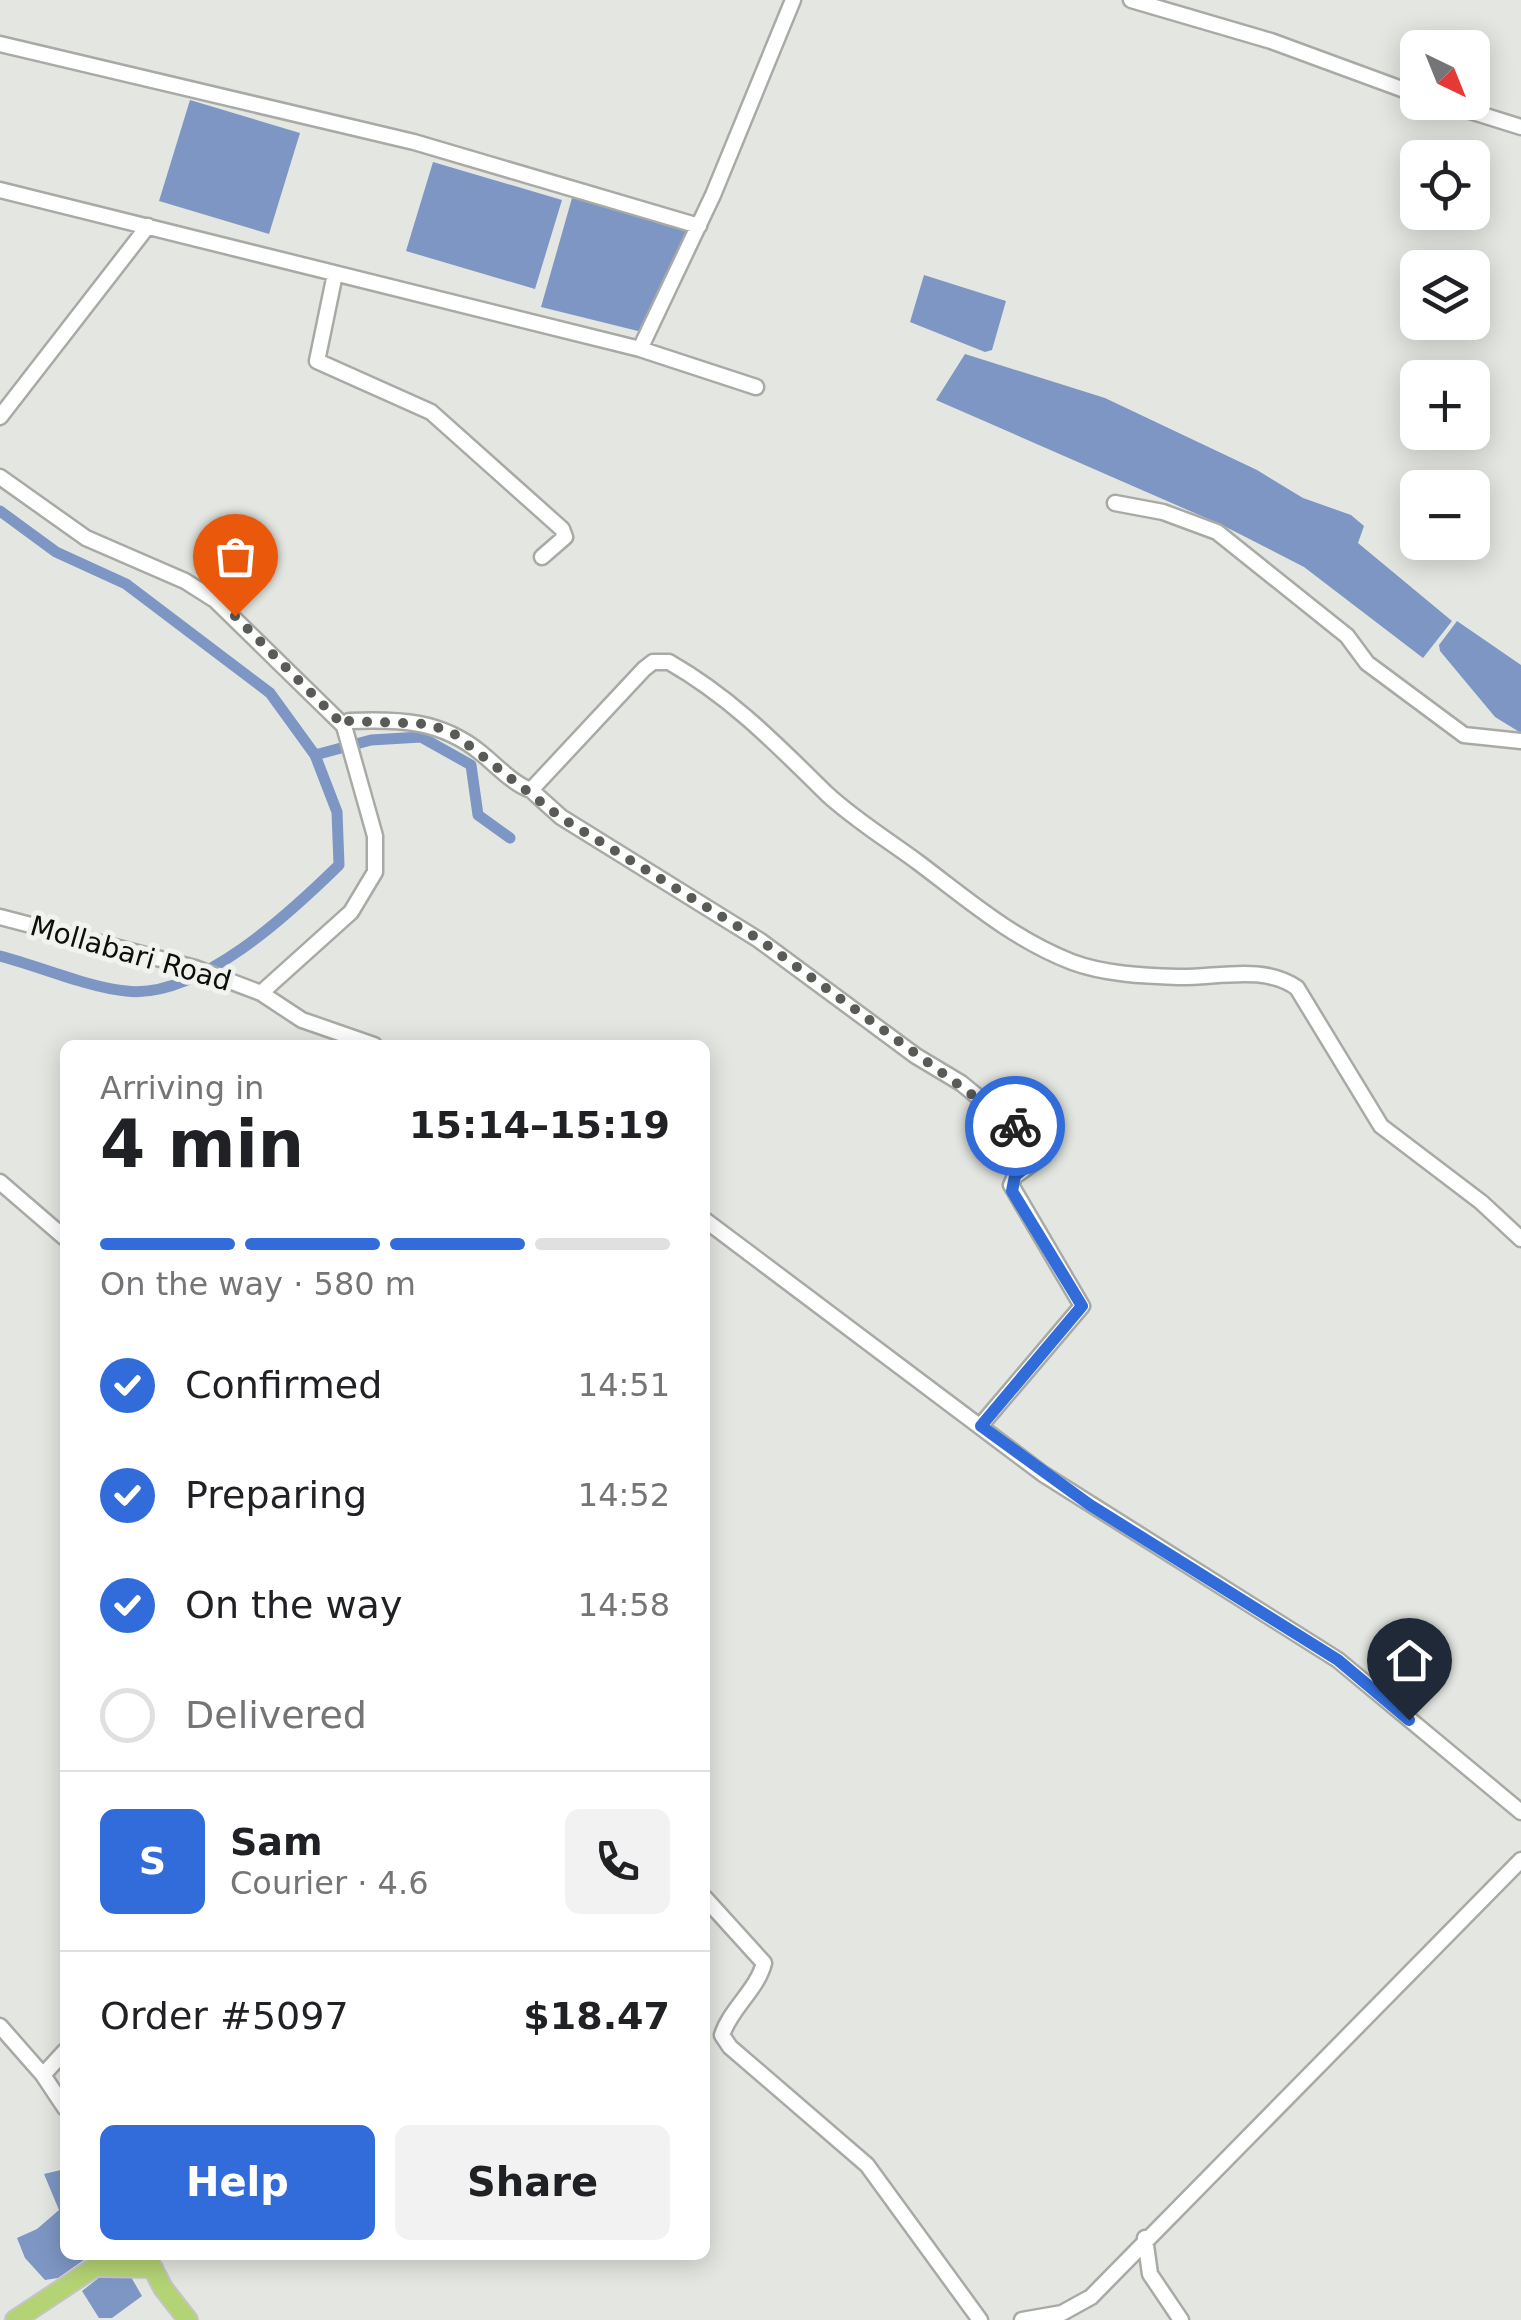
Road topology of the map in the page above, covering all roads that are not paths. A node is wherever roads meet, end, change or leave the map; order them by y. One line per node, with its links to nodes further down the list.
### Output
1 (793, 0): 9 (street)
2 (1131, 0): 4 (street)
3 (0, 44): 9 (street)
4 (1400, 88)
5 (1490, 117): 6 (street)
6 (1521, 127)
7 (0, 190): 8 (street)
8 (148, 226): 10 (street); 13 (street)
9 (699, 226): 11 (street)
10 (336, 274): 11 (street); 16 (street)
11 (640, 349): 12 (street)
12 (756, 387)
13 (0, 417)
14 (0, 477): 17 (street)
15 (1115, 503): 18 (street)
16 (542, 557)
17 (344, 728): 19 (street); 21 (street)
18 (1521, 741)
19 (531, 790): 26 (street); 27 (street)
20 (0, 917): 21 (street, Mollabari Road)
21 (260, 993): 22 (street, Mollabari Road)
22 (360, 1040)
23 (0, 1182): 25 (street)
24 (710, 1224): 27 (street)
25 (60, 1234)
26 (1521, 1239)
27 (981, 1426): 28 (street)
28 (1521, 1812)
29 (1521, 1860): 35 (street)
30 (710, 1904): 40 (street)
31 (0, 2026): 33 (street)
32 (60, 2056): 33 (street)
33 (43, 2075): 34 (street)
34 (60, 2100)
35 (1144, 2238): 41 (street); 42 (street)
36 (107, 2261): 37 (main road); 38 (main road)
37 (149, 2261): 39 (main road)
38 (16, 2320)
39 (188, 2320)
40 (980, 2320)
41 (1022, 2320)
42 (1181, 2320)

